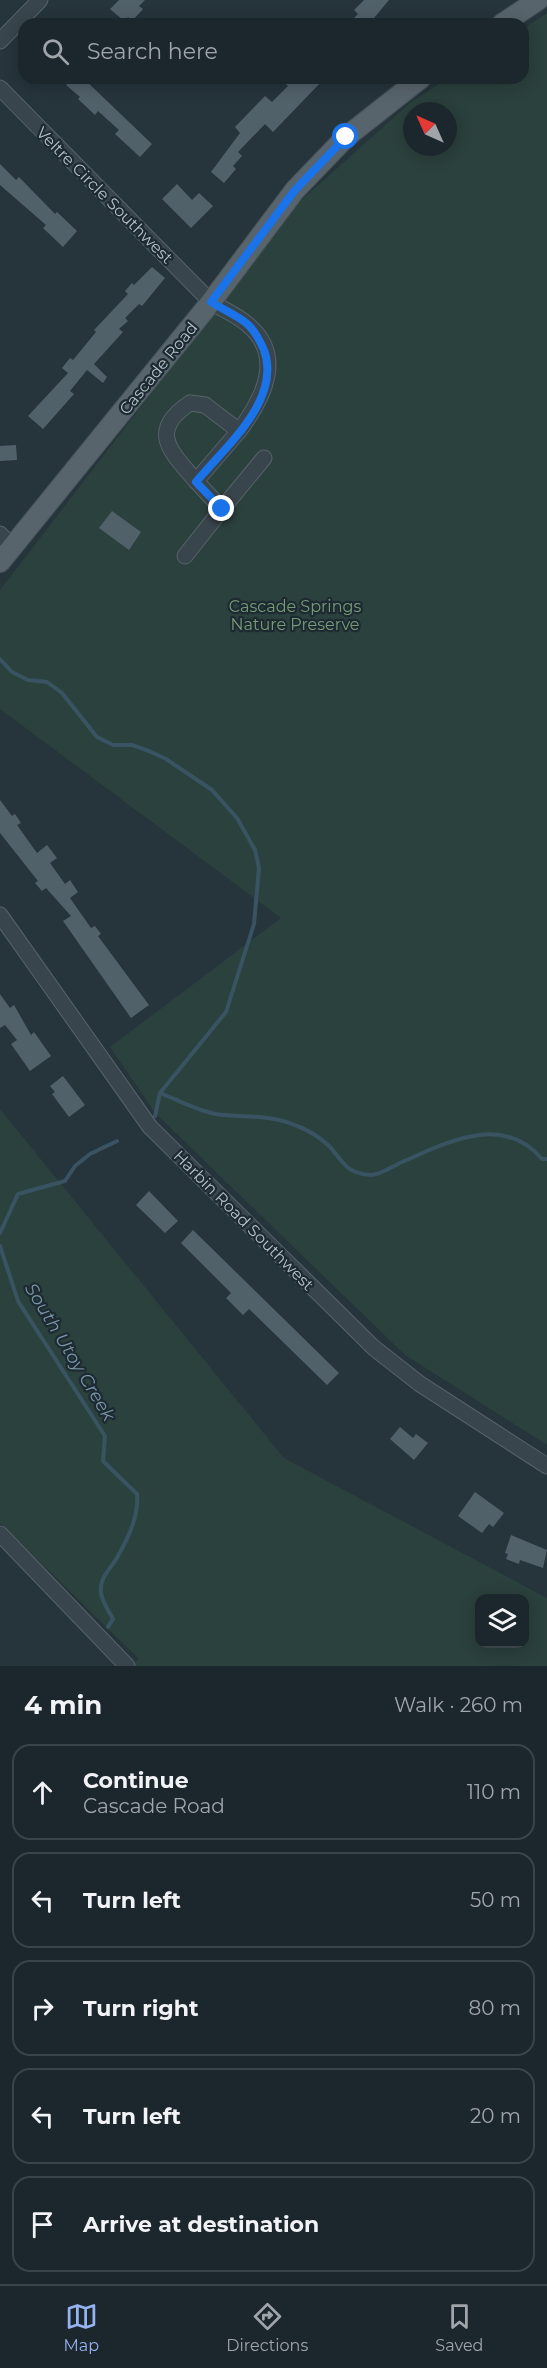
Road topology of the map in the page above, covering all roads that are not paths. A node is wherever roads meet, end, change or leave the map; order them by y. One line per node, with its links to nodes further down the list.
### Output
1 (40, 0): 3 (street)
2 (538, 0): 4 (main road)
3 (22, 18)
4 (511, 18)
5 (18, 23): 6 (street)
6 (0, 41)
7 (413, 84): 9 (main road, Cascade Road)
8 (0, 88): 9 (street, Veltre Circle Southwest)
9 (211, 302): 10 (street, Veltre Circle Southwest); 14 (main road, Cascade Road)
10 (239, 431): 12 (street, Veltre Circle Southwest); 12 (street)
11 (264, 458): 13 (street)
12 (196, 482): 13 (street)
13 (222, 509): 15 (street)
14 (6, 540): 16 (main road, Cascade Road)
15 (185, 556)
16 (0, 562)
17 (0, 915): 18 (street, Harbin Road Southwest)
18 (547, 1466)
19 (0, 1534): 20 (street)
20 (127, 1666)

